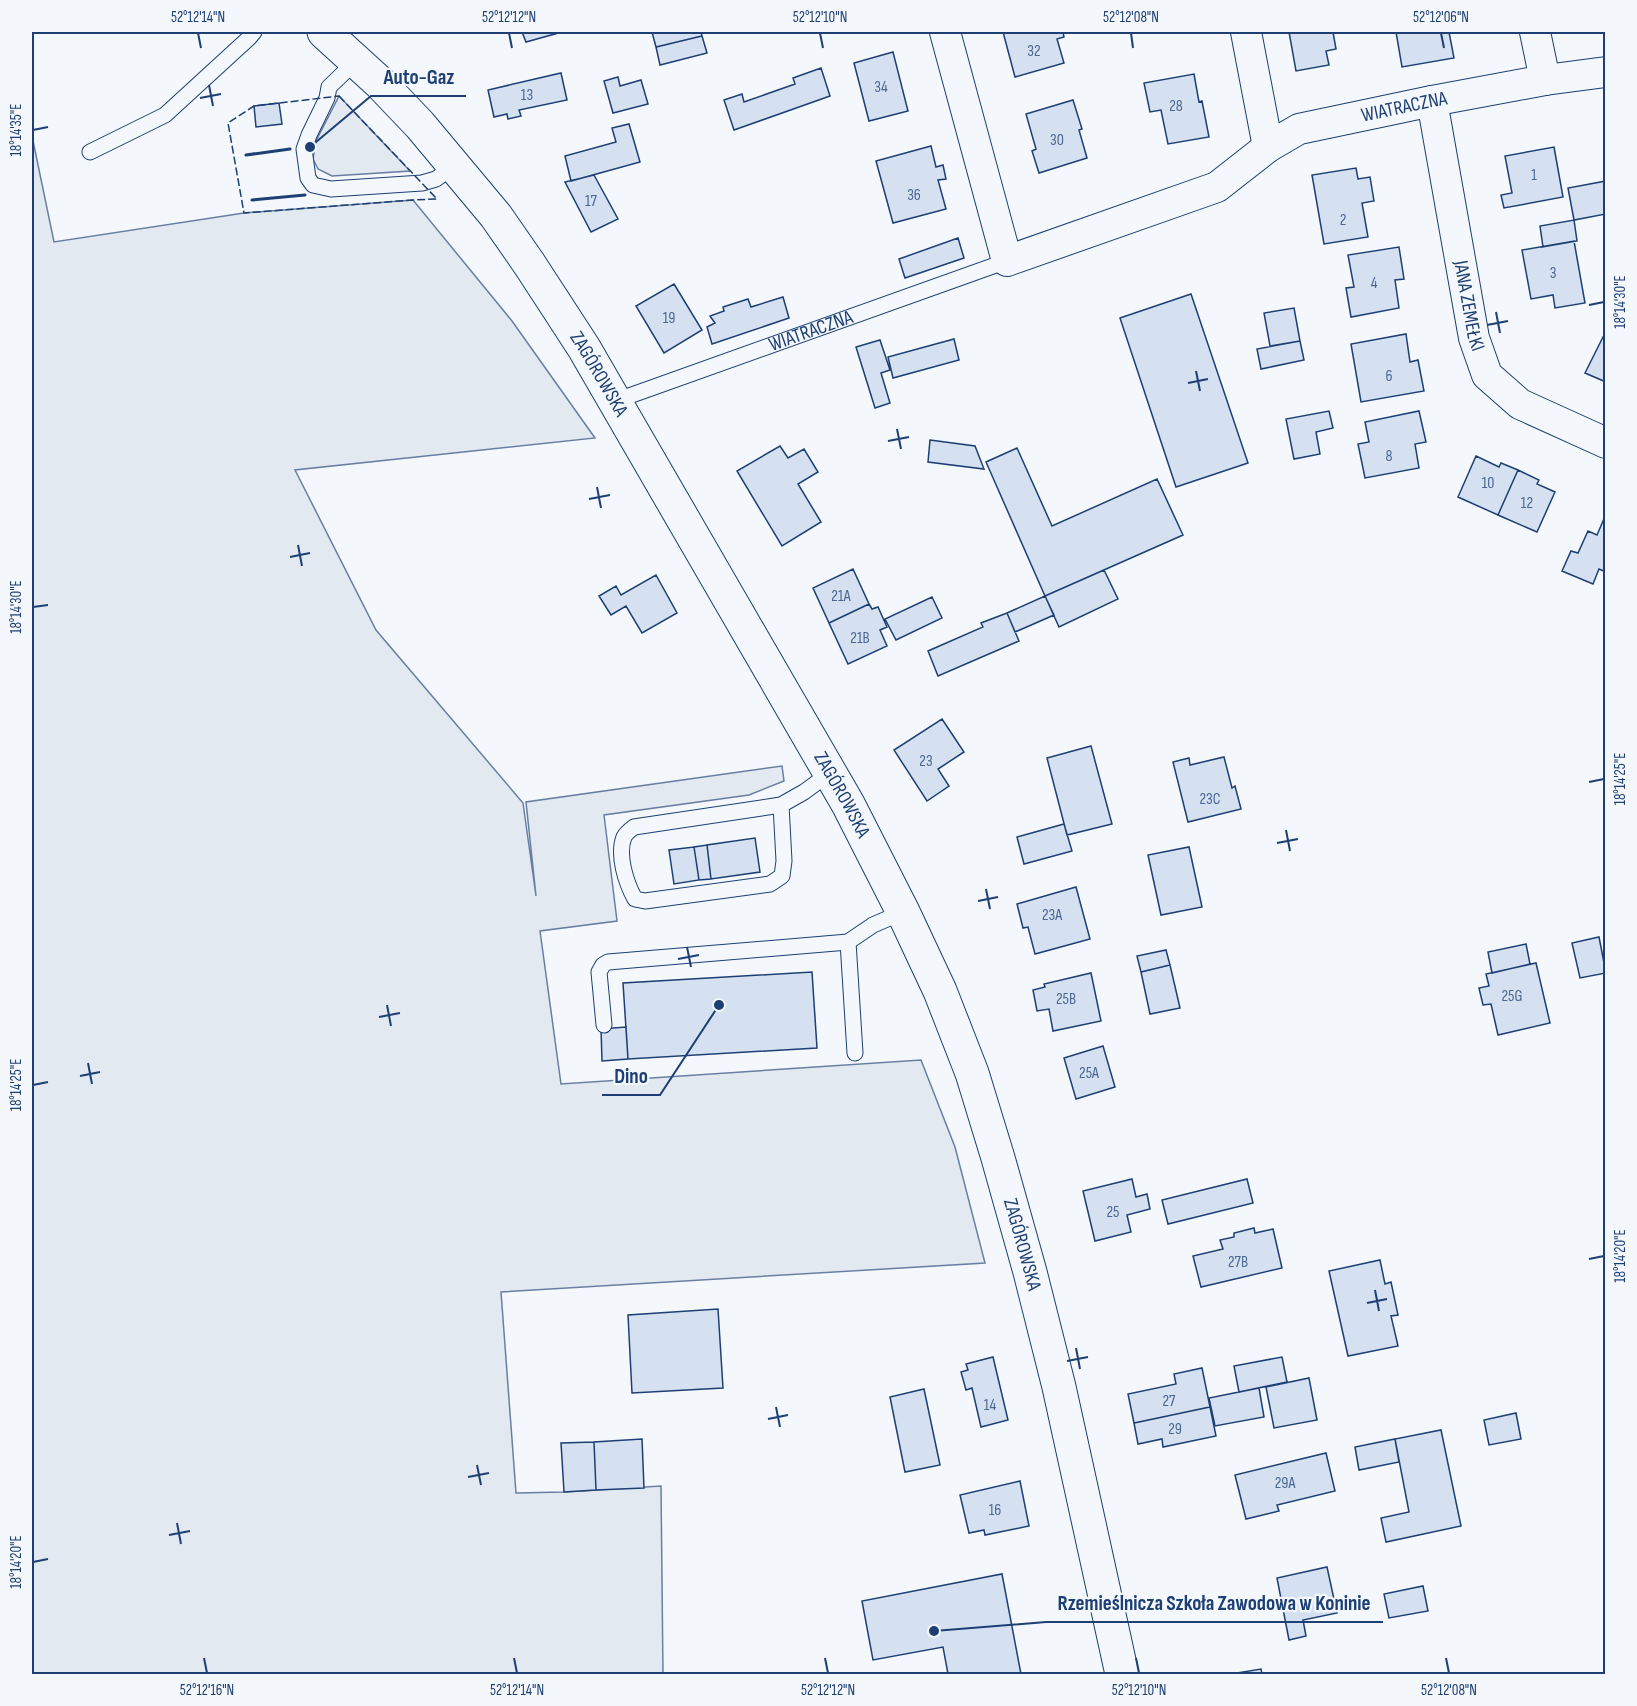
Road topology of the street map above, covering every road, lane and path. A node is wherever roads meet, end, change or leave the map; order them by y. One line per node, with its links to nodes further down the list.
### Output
1 (254, 32): 11 (lane)
2 (324, 32): 6 (street, ZAGÓROWSKA)
3 (945, 32): 13 (street)
4 (1246, 32): 10 (street)
5 (1535, 32): 8 (street)
6 (356, 61): 12 (street, ZAGÓROWSKA); 12 (lane)
7 (1605, 72): 8 (street, WIATRACZNA)
8 (1545, 80): 9 (street, WIATRACZNA)
9 (1432, 101): 10 (street, WIATRACZNA); 15 (street, JANA ZEMEŁKI)
10 (1268, 147): 13 (street, WIATRACZNA)
11 (90, 152)
12 (455, 165): 14 (street, ZAGÓROWSKA)
13 (1007, 261): 14 (lane, WIATRACZNA)
14 (615, 401): 16 (street, ZAGÓROWSKA)
15 (1605, 443)
16 (830, 773): 17 (lane); 18 (street, ZAGÓROWSKA)
17 (781, 805): 17 (lane)
18 (903, 912): 19 (lane); 22 (street, ZAGÓROWSKA)
19 (848, 942): 20 (lane); 21 (lane)
20 (604, 1025)
21 (855, 1053)
22 (1122, 1674)

